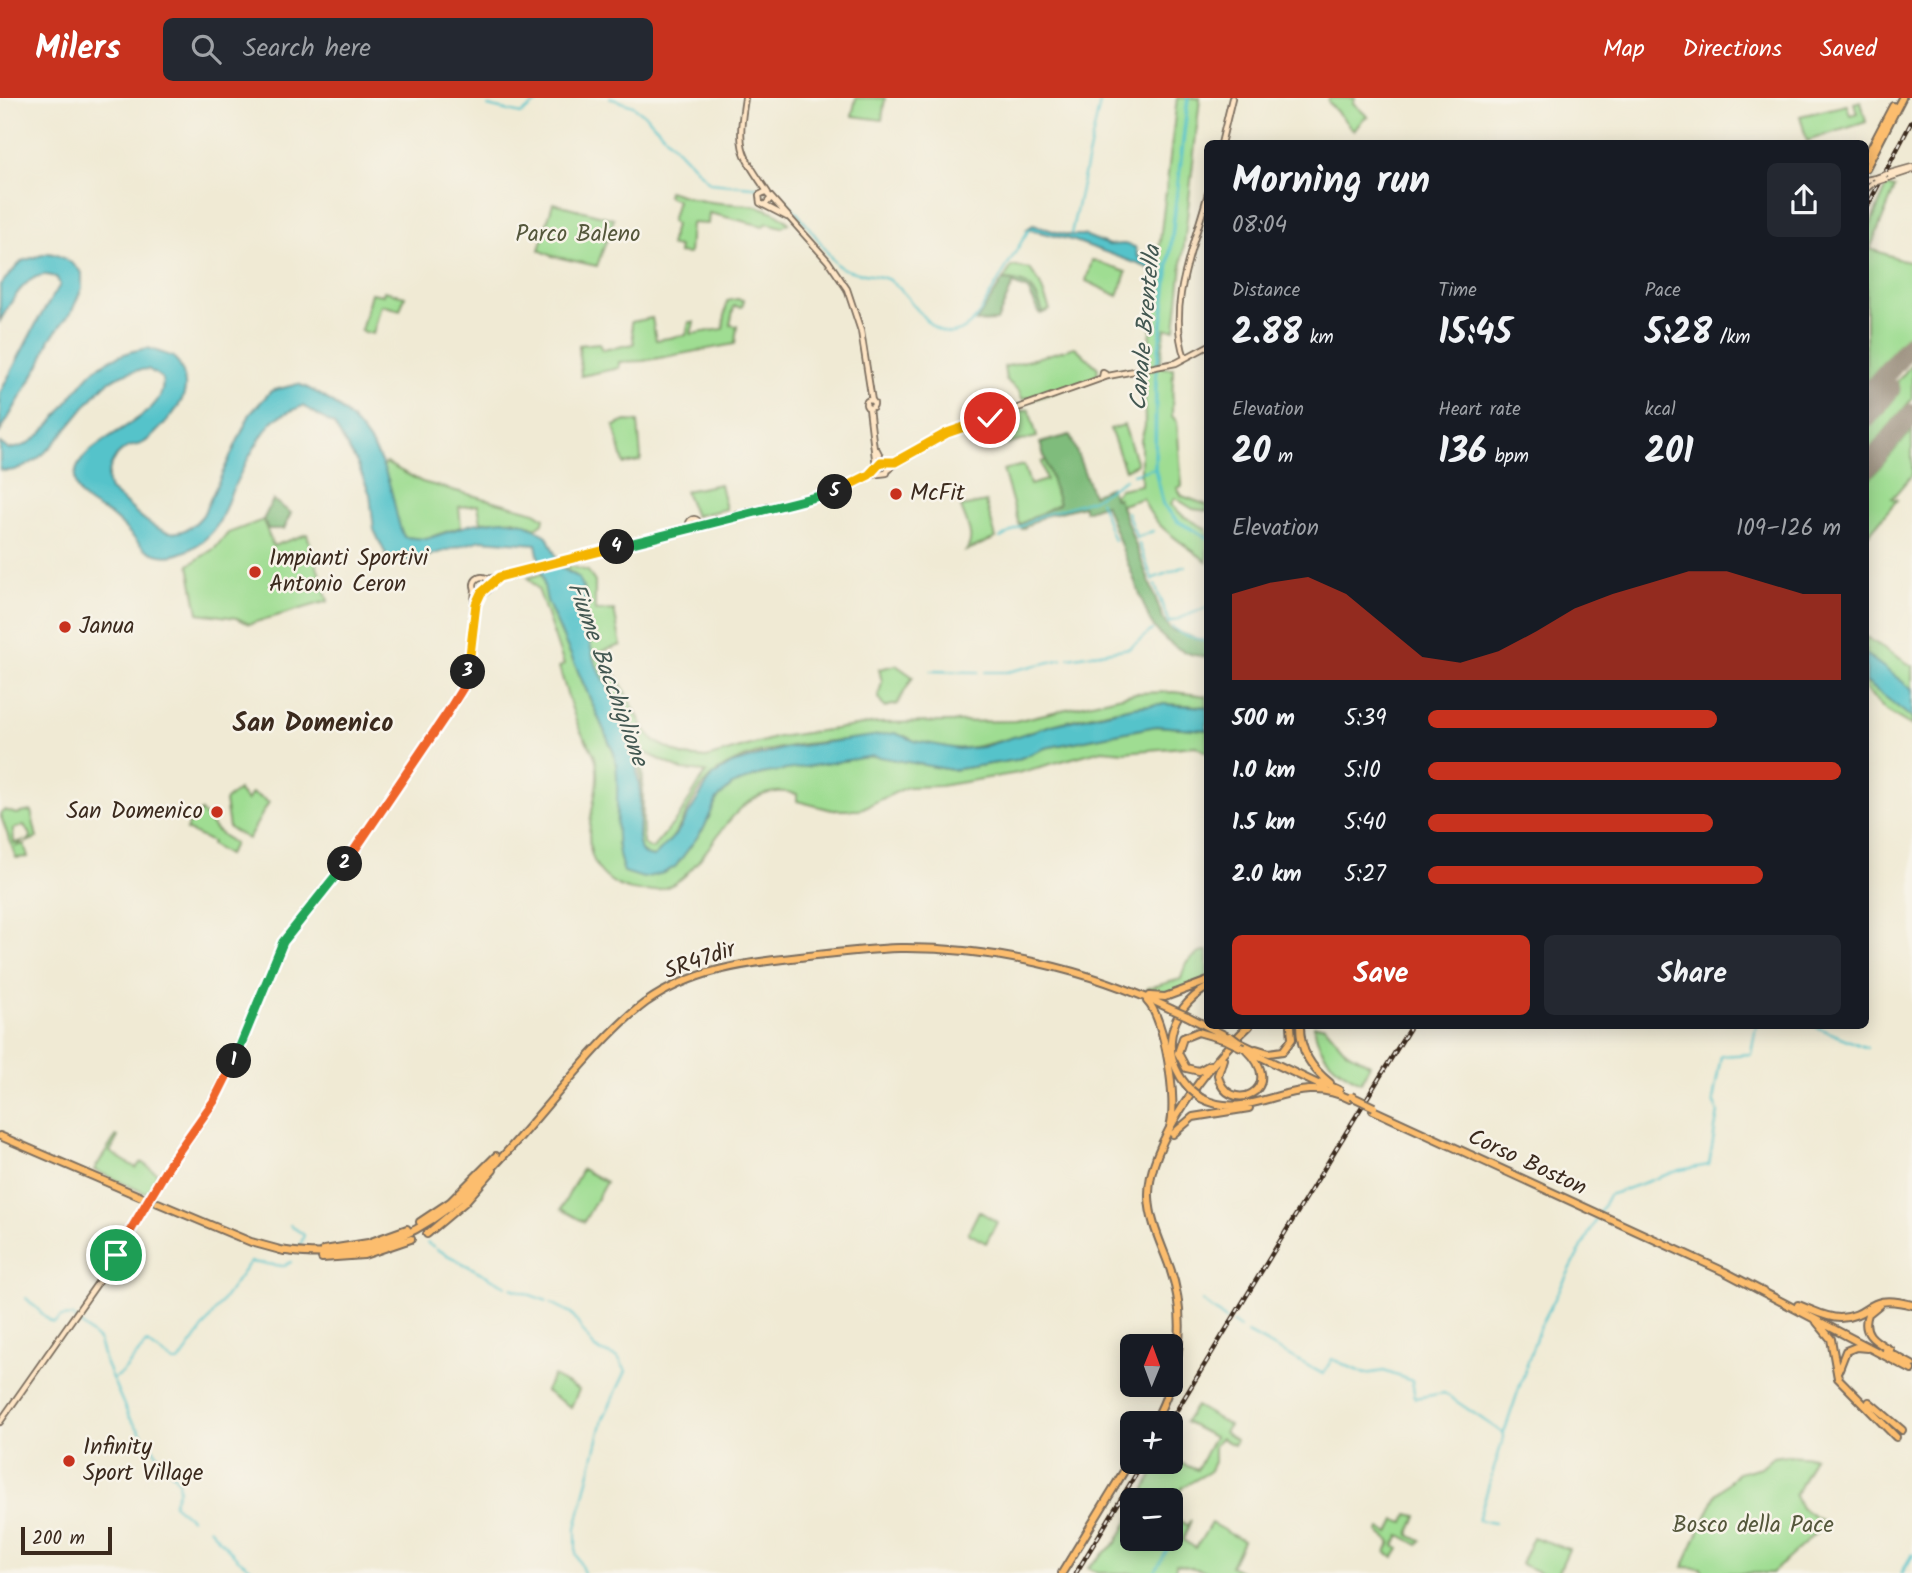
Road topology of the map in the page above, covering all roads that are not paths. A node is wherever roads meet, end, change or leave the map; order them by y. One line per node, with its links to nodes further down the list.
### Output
1 (745, 98): 11 (main road)
2 (1232, 98): 4 (main road)
3 (1900, 98): 5 (highway); 6 (highway)
4 (1222, 140)
5 (1869, 153)
6 (1869, 162)
7 (1912, 168): 9 (main road, bridge)
8 (1869, 180): 9 (main road)
9 (1875, 180): 10 (main road)
10 (1869, 186)
11 (764, 190): 12 (main road); 12 (main road); 14 (main road)
12 (765, 205): 14 (main road)
13 (1204, 208): 16 (main road)
14 (792, 220): 17 (main road)
15 (1204, 348): 16 (main road)
16 (1185, 358): 19 (main road)
17 (870, 404): 18 (main road); 20 (main road)
18 (885, 462): 19 (main road); 20 (main road); 21 (main road)
19 (895, 462): 21 (main road)
20 (877, 469): 21 (main road); 22 (main road)
21 (890, 469)
22 (499, 577): 23 (main road); 24 (main road)
23 (487, 579): 24 (main road); 25 (main road)
24 (490, 587): 26 (main road)
25 (475, 589): 26 (main road); 27 (main road)
26 (481, 593): 27 (main road)
27 (476, 604): 58 (main road)
28 (1204, 982): 30 (highway)
29 (1204, 991): 40 (highway, Corso Boston, bridge)
30 (1147, 998): 31 (highway, SR47dir, bridge); 43 (highway, SR47dir / SR47dir); 44 (highway)
31 (1204, 1027)
32 (1208, 1029): 37 (highway, SR47dir, bridge)
33 (1217, 1029): 37 (highway)
34 (1246, 1029): 39 (highway)
35 (1291, 1029): 38 (highway)
36 (1300, 1029): 41 (highway, Corso Boston)
37 (1229, 1039): 38 (highway, SR47dir, bridge); 39 (highway)
38 (1244, 1046): 39 (highway); 41 (highway, SR47dir); 41 (highway, SR47dir)
39 (1221, 1059): 44 (highway)
40 (1286, 1093): 41 (highway, Corso Boston); 44 (highway)
41 (1346, 1095): 52 (highway, Corso Boston, bridge)
42 (0, 1136): 45 (highway)
43 (518, 1136): 47 (highway); 49 (highway); 51 (highway, SR47dir / SR47dir)
44 (1157, 1155): 57 (highway)
45 (146, 1199)
46 (158, 1203): 51 (highway, SR47dir)
47 (421, 1222)
48 (407, 1229): 51 (highway)
49 (427, 1234)
50 (411, 1239): 51 (highway)
51 (280, 1250)
52 (1797, 1306): 53 (highway); 54 (highway, Corso Boston); 55 (highway, Corso Boston); 60 (highway)
53 (1912, 1307): 55 (highway)
54 (1889, 1357): 56 (highway, Corso Boston); 59 (highway)
55 (1903, 1360): 56 (highway, Corso Boston)
56 (1912, 1367)
57 (1159, 1411)
58 (0, 1422)
59 (1902, 1430)
60 (1896, 1437)
61 (1122, 1474): 62 (highway)
62 (1062, 1573)

